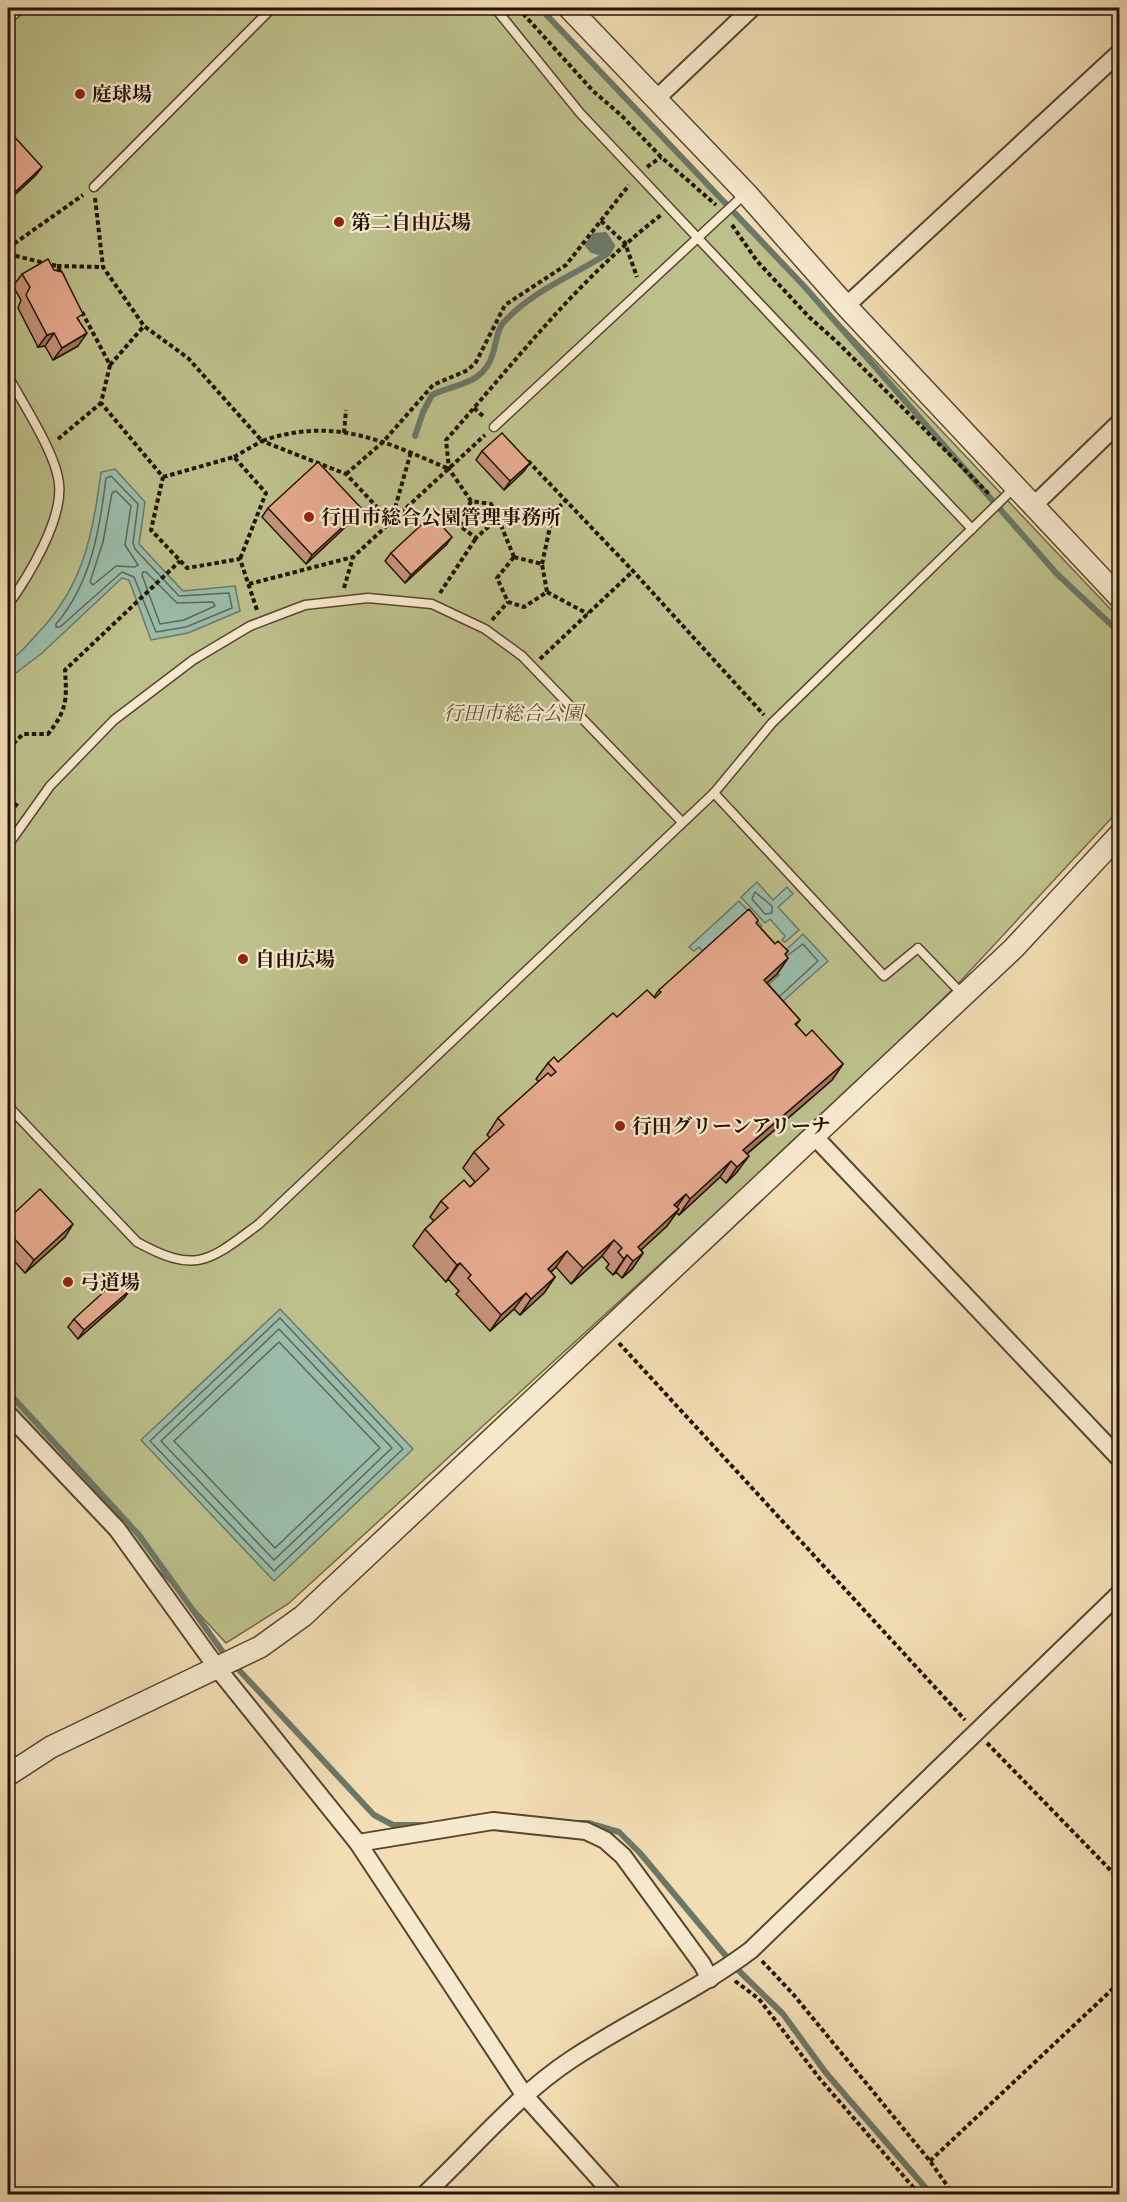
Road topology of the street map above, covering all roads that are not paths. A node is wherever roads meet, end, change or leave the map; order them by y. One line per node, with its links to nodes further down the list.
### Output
1 (21, 8): 6 (lane)
2 (272, 8): 9 (lane)
3 (495, 8): 11 (lane)
4 (569, 8): 8 (street)
5 (752, 8): 8 (street)
6 (8, 20)
7 (1119, 52): 12 (street)
8 (655, 100): 10 (street)
9 (94, 187)
10 (746, 193): 11 (lane); 12 (street)
11 (696, 238): 15 (lane); 18 (lane)
12 (846, 306): 16 (street)
13 (8, 376): 20 (lane)
14 (1119, 422): 17 (street)
15 (494, 427)
16 (1015, 487): 17 (street); 18 (lane)
17 (1033, 506): 19 (street)
18 (972, 529): 21 (lane)
19 (1119, 598)
20 (8, 605)
21 (714, 793): 22 (lane); 25 (lane)
22 (682, 822): 24 (lane); 26 (lane)
23 (1119, 834): 25 (street)
24 (8, 845)
25 (964, 996): 27 (street)
26 (8, 1106)
27 (814, 1136): 29 (street); 31 (street)
28 (8, 1414): 31 (street)
29 (1119, 1459)
30 (1119, 1593): 34 (street)
31 (218, 1670): 32 (street); 33 (street)
32 (8, 1774)
33 (358, 1843): 34 (street); 35 (street)
34 (717, 1975): 35 (street)
35 (525, 2096): 36 (street); 37 (street)
36 (425, 2194)
37 (613, 2194)

